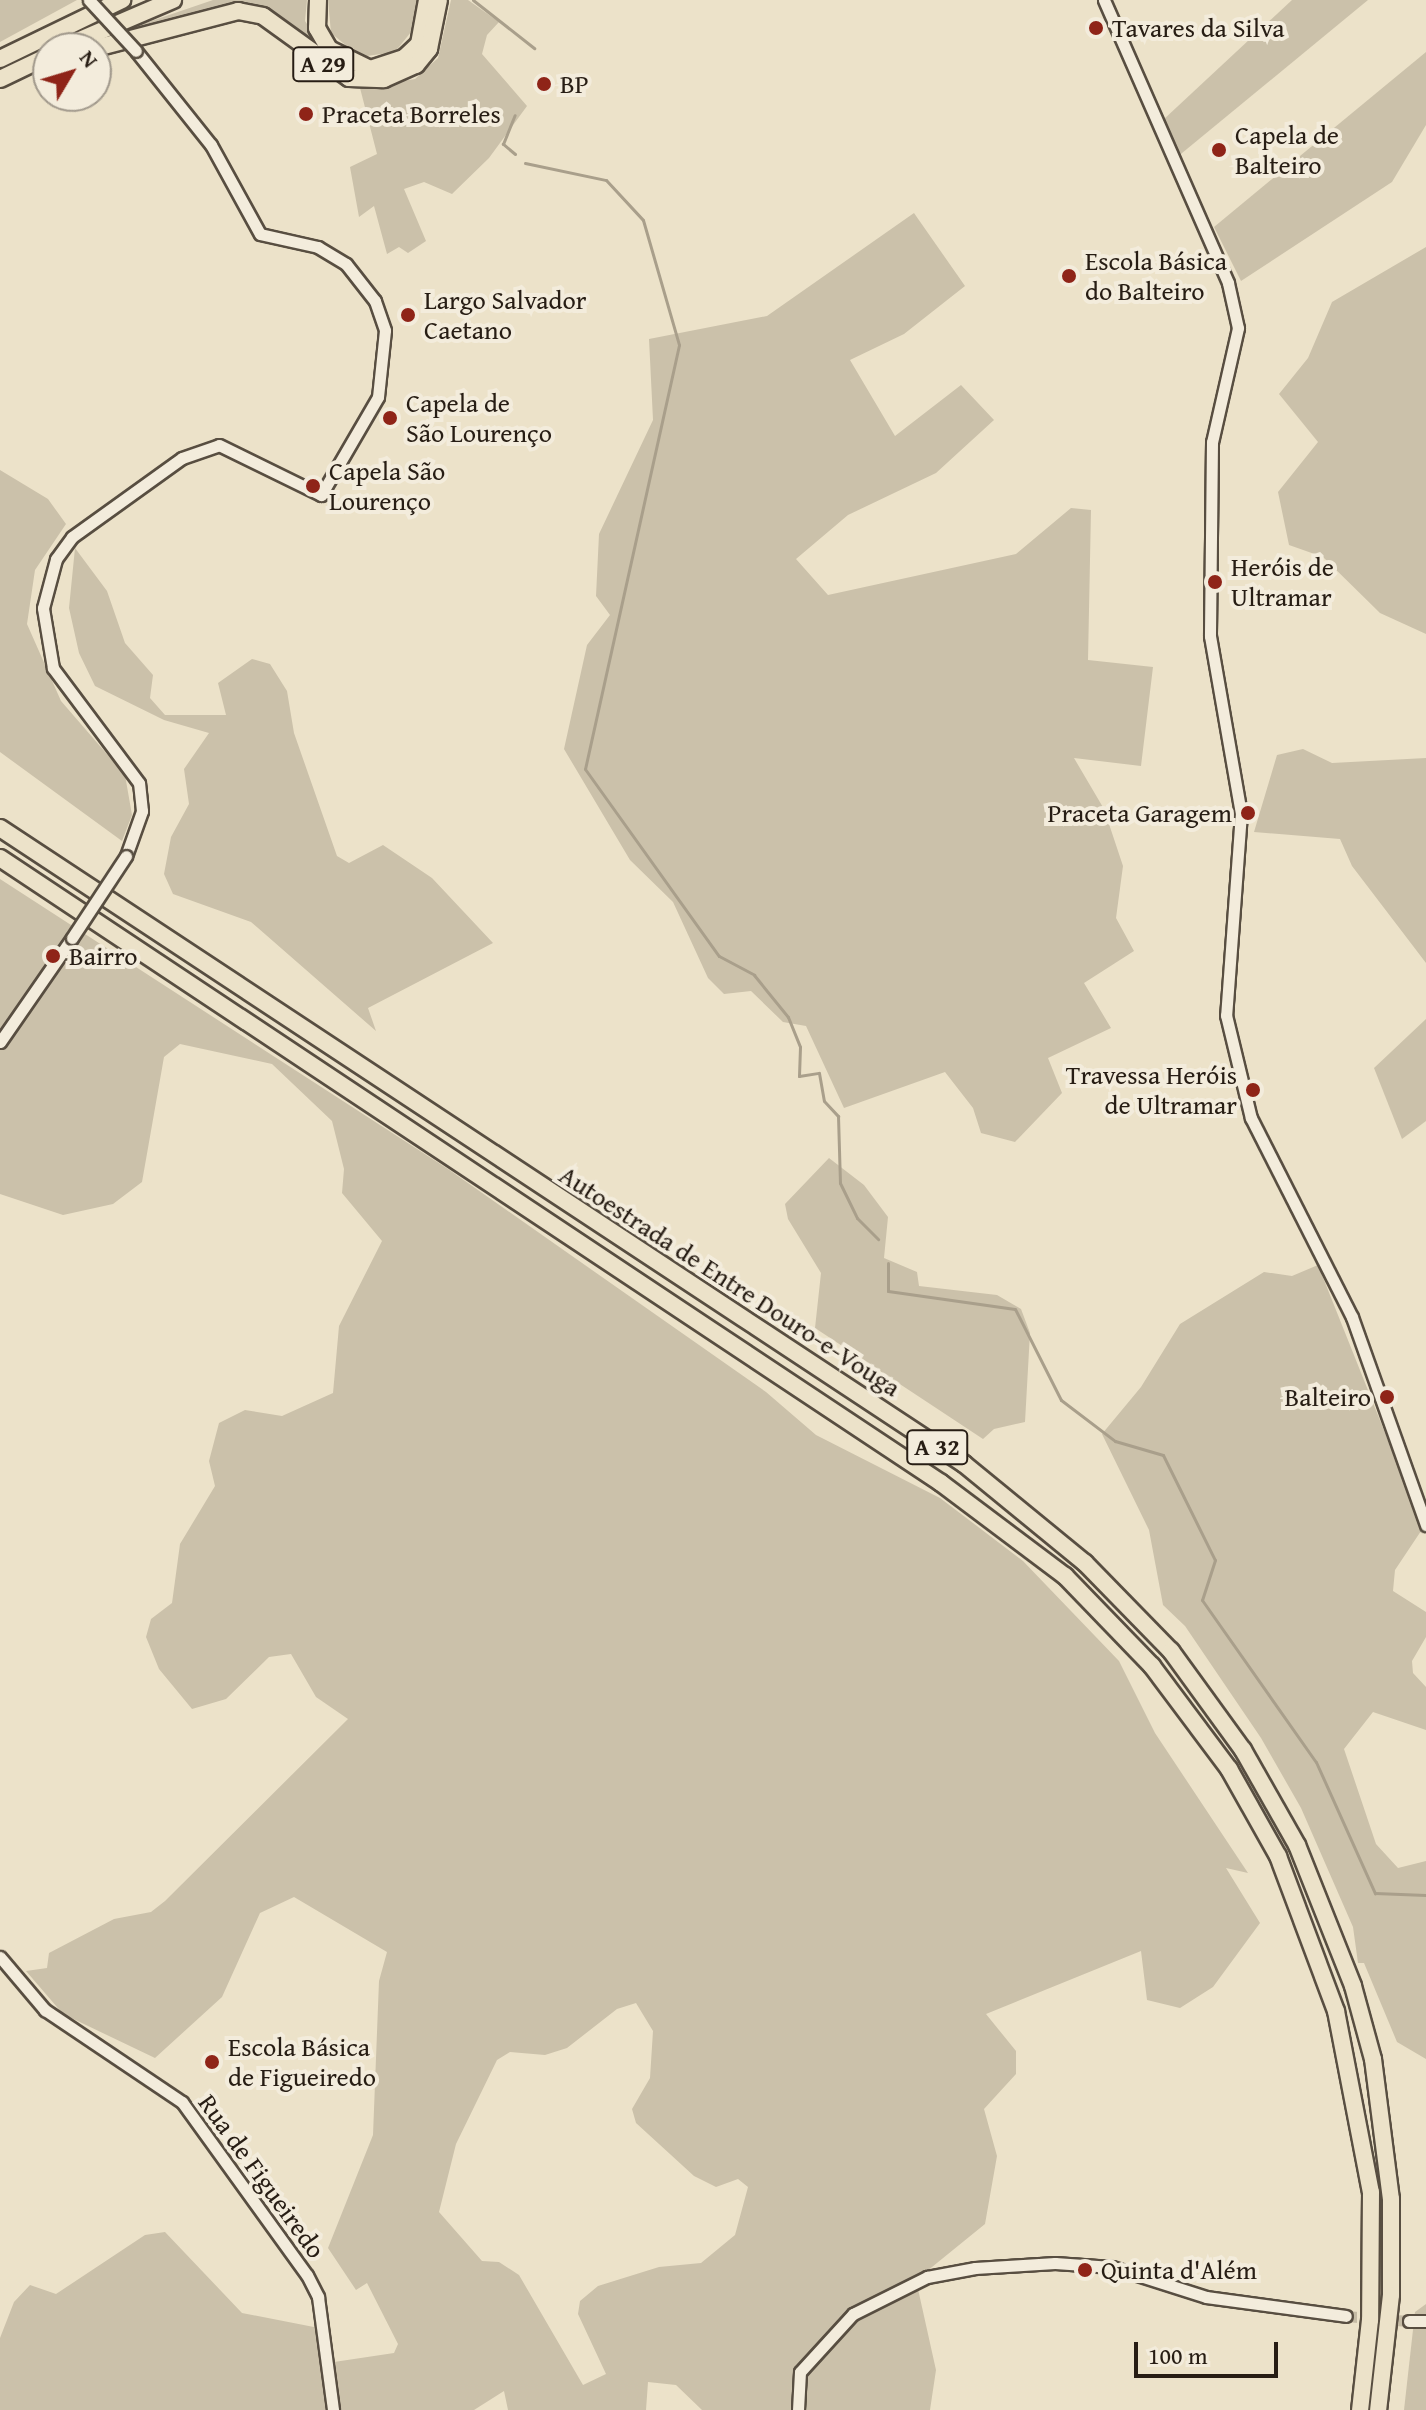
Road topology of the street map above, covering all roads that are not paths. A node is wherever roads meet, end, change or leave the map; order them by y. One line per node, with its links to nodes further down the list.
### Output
1 (89, 0): 15 (street, bridge)
2 (122, 0): 10 (highway)
3 (173, 0): 8 (highway)
4 (318, 0): 5 (highway, A 29)
5 (427, 0)
6 (439, 0): 9 (highway, A 29)
7 (1104, 0): 16 (street)
8 (98, 32)
9 (112, 44)
10 (0, 59)
11 (32, 64): 12 (highway)
12 (0, 79)
13 (0, 828): 24 (highway, Autoestrada de Entre Douro-e-Vouga / A 32)
14 (0, 858): 23 (highway, Autoestrada de Entre Douro-e-Vouga / A 32)
15 (0, 1042)
16 (1426, 1525)
17 (0, 1957): 21 (street, Rua de Figueiredo)
18 (1346, 2316): 22 (street)
19 (1409, 2321): 20 (street)
20 (1426, 2321)
21 (333, 2410)
22 (798, 2410)
23 (1360, 2410)
24 (1378, 2410)

